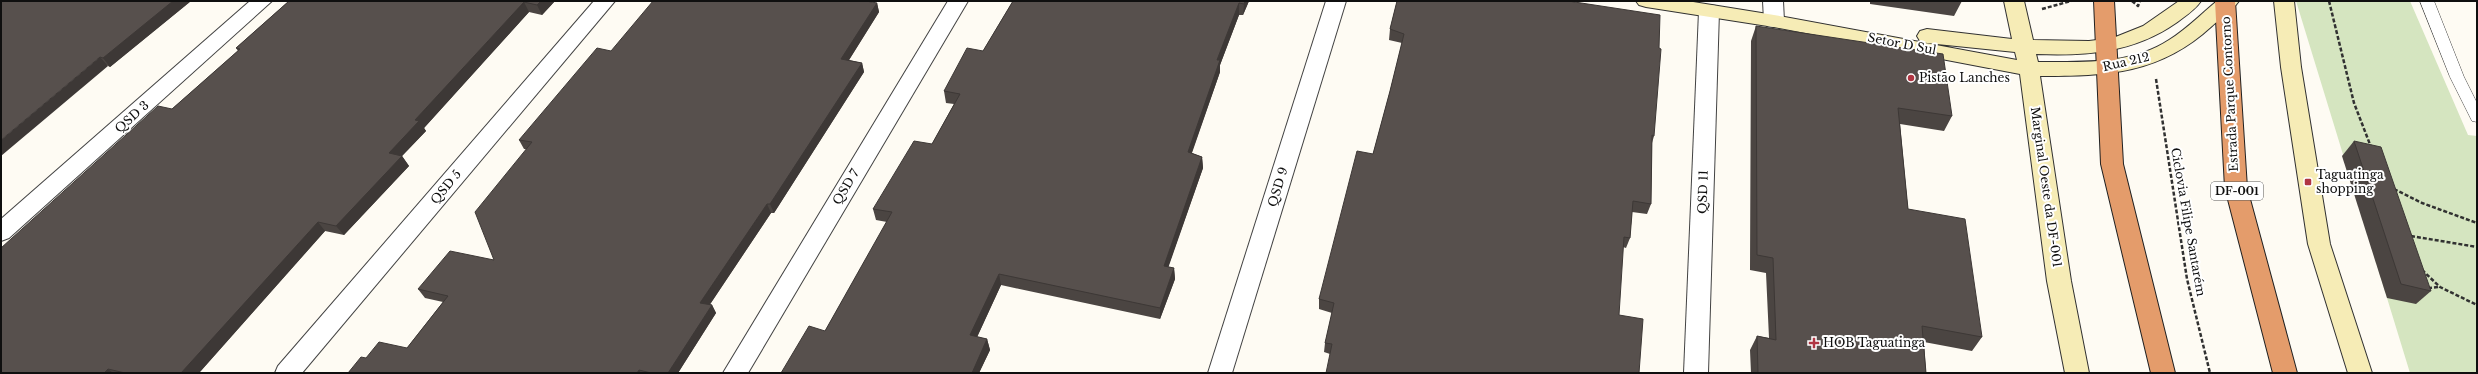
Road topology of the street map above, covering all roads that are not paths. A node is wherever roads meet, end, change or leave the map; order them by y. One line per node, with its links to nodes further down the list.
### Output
1 (262, 1): 22 (street, QSD 3)
2 (605, 1): 23 (street, QSD 5)
3 (958, 1): 24 (street, QSD 7)
4 (1336, 1): 25 (street, QSD 9)
5 (1646, 1): 13 (main road, Setor D Sul)
6 (1773, 1): 14 (street)
7 (2014, 1): 16 (main road, Marginal Oeste da DF-001)
8 (2104, 1): 15 (highway)
9 (2191, 1): 15 (main road, Rua 212)
10 (2284, 1): 30 (main road)
11 (2427, 1): 19 (lane)
12 (2226, 2): 17 (main road, Rua 212); 29 (highway, Estrada Parque Contorno / DF-001)
13 (1709, 11): 14 (main road, Setor D Sul); 26 (street, QSD 11)
14 (1774, 21): 16 (main road, Setor D Sul); 18 (main road, Setor D Sul)
15 (2105, 44): 16 (main road, Rua 212); 17 (highway)
16 (2024, 46): 18 (main road, Marginal Oeste da DF-001)
17 (2106, 68): 18 (main road, Rua 212); 28 (highway)
18 (2029, 69): 27 (main road, Marginal Oeste da DF-001)
19 (2457, 77): 20 (lane); 21 (lane)
20 (2477, 91)
21 (2477, 117)
22 (1, 232)
23 (287, 373)
24 (735, 373)
25 (1220, 373)
26 (1696, 373)
27 (2077, 373)
28 (2163, 373)
29 (2285, 373)
30 (2360, 373)

